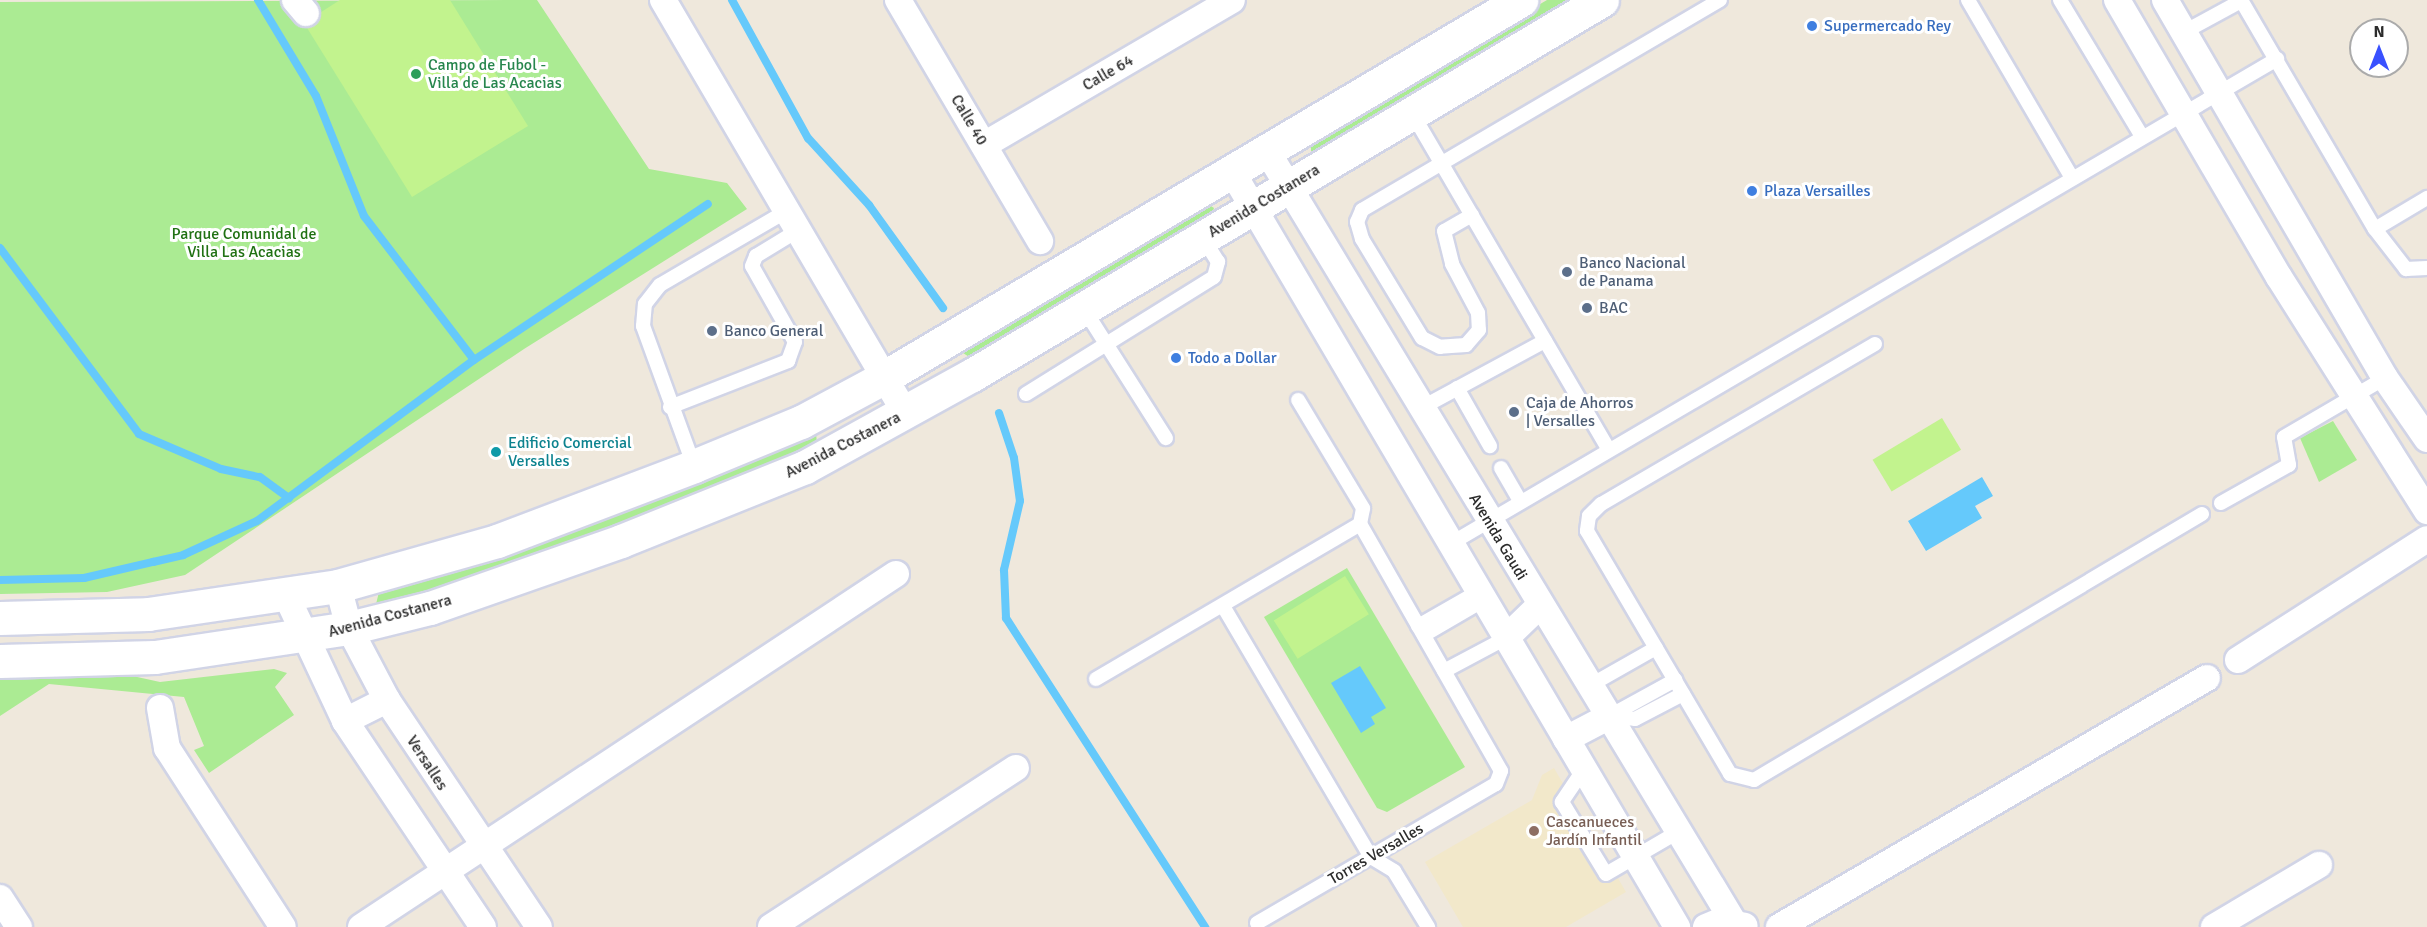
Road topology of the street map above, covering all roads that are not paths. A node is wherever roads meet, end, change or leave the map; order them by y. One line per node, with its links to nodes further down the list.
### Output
1 (663, 0): 27 (street)
2 (898, 0): 18 (street, Calle 40)
3 (1232, 0): 18 (street, Calle 64)
4 (1521, 0): 19 (street)
5 (1602, 0): 16 (street, Avenida Costanera)
6 (1720, 0): 20 (lane)
7 (1968, 0): 22 (lane)
8 (2060, 0): 17 (lane)
9 (2117, 0): 15 (street)
10 (2165, 0): 12 (street)
11 (2241, 0): 12 (lane); 13 (lane)
12 (2184, 32): 14 (street)
13 (2277, 59): 14 (lane); 28 (lane)
14 (2217, 90): 15 (lane); 31 (street)
15 (2181, 111): 17 (lane); 33 (street)
16 (1412, 113): 20 (lane); 23 (street, Avenida Costanera)
17 (2141, 135): 22 (lane)
18 (984, 146): 30 (street, Calle 40)
19 (1267, 151): 21 (street); 23 (street, Avenida Gaudi)
20 (1441, 163): 26 (lane); 26 (lane)
21 (1231, 171): 25 (street); 38 (street)
22 (2071, 176): 51 (lane)
23 (1288, 187): 25 (street, Avenida Costanera); 45 (street, Avenida Gaudi)
24 (2427, 198): 28 (lane)
25 (1252, 207): 29 (street, Avenida Costanera); 61 (street)
26 (1472, 215): 35 (lane)
27 (791, 222): 38 (street); 44 (lane); 44 (lane)
28 (2375, 228): 32 (lane)
29 (1203, 238): 34 (street, Avenida Costanera); 36 (lane)
30 (1040, 241)
31 (2314, 256): 33 (street); 39 (street)
32 (2427, 268)
33 (2279, 277): 42 (street)
34 (1084, 309): 36 (lane); 46 (street, Avenida Costanera)
35 (1545, 341): 40 (lane); 51 (lane)
36 (1107, 344): 41 (lane); 48 (lane)
37 (1875, 344): 73 (lane)
38 (883, 378): 46 (street); 52 (street)
39 (2385, 378): 42 (lane); 49 (street)
40 (1458, 388): 45 (lane); 50 (lane)
41 (1026, 394)
42 (2355, 397): 47 (street); 55 (lane)
43 (1298, 400): 59 (lane)
44 (670, 407): 52 (lane)
45 (1421, 408): 58 (street, Avenida Gaudi)
46 (905, 413): 69 (street, Avenida Costanera)
47 (2373, 426): 56 (street); 60 (street)
48 (1166, 438)
49 (2427, 439)
50 (1490, 446)
51 (1608, 450): 54 (lane)
52 (694, 466): 63 (street)
53 (1502, 468): 54 (lane)
54 (1521, 502): 58 (lane)
55 (2221, 503)
56 (2427, 511)
57 (2202, 514): 81 (lane)
58 (1489, 521): 61 (lane); 66 (street, Avenida Gaudi)
59 (1360, 524): 67 (lane); 70 (lane)
60 (2426, 539): 74 (street)
61 (1450, 544): 64 (street)
62 (896, 574): 90 (street)
63 (338, 586): 65 (street); 69 (street, Versalles)
64 (1481, 595): 70 (lane); 72 (street)
65 (287, 597): 68 (street); 71 (street)
66 (1540, 605): 72 (street); 80 (street, Avenida Gaudi)
67 (1223, 606): 78 (lane); 91 (lane)
68 (0, 618)
69 (349, 628): 71 (street, Avenida Costanera); 82 (street, Versalles)
70 (1421, 631): 76 (lane)
71 (303, 638): 75 (street, Avenida Costanera); 85 (street)
72 (1506, 638): 76 (lane); 86 (street)
73 (1656, 648): 79 (lane); 80 (lane)
74 (2238, 660)
75 (0, 661)
76 (1444, 671): 91 (lane, Torres Versalles)
77 (2207, 678): 109 (street)
78 (1096, 679)
79 (1675, 680): 81 (lane); 84 (lane)
80 (1589, 686): 84 (street, Avenida Gaudi)
81 (1683, 694): 84 (lane)
82 (387, 700): 85 (street); 90 (street, Versalles)
83 (160, 708): 100 (street)
84 (1608, 717): 86 (street); 89 (street, Avenida Gaudi)
85 (345, 722): 94 (street)
86 (1566, 739): 88 (street)
87 (1016, 768): 104 (street)
88 (1584, 770): 92 (street); 92 (lane)
89 (1678, 832): 92 (lane); 98 (street, Avenida Gaudi)
90 (481, 848): 94 (street); 103 (street, Versalles)
91 (1371, 857): 97 (lane, Torres Versalles); 105 (lane)
92 (1636, 858): 106 (street); 107 (street)
93 (2319, 865): 96 (street)
94 (444, 872): 101 (street); 102 (street)
95 (0, 898): 99 (street)
96 (2246, 919): 110 (street)
97 (1257, 924)
98 (1740, 924): 108 (street)
99 (19, 927)
100 (283, 927)
101 (361, 927)
102 (483, 927)
103 (539, 927)
104 (771, 927)
105 (1428, 927)
106 (1677, 927)
107 (1695, 927)
108 (1706, 927)
109 (1779, 927)
110 (2214, 927)

